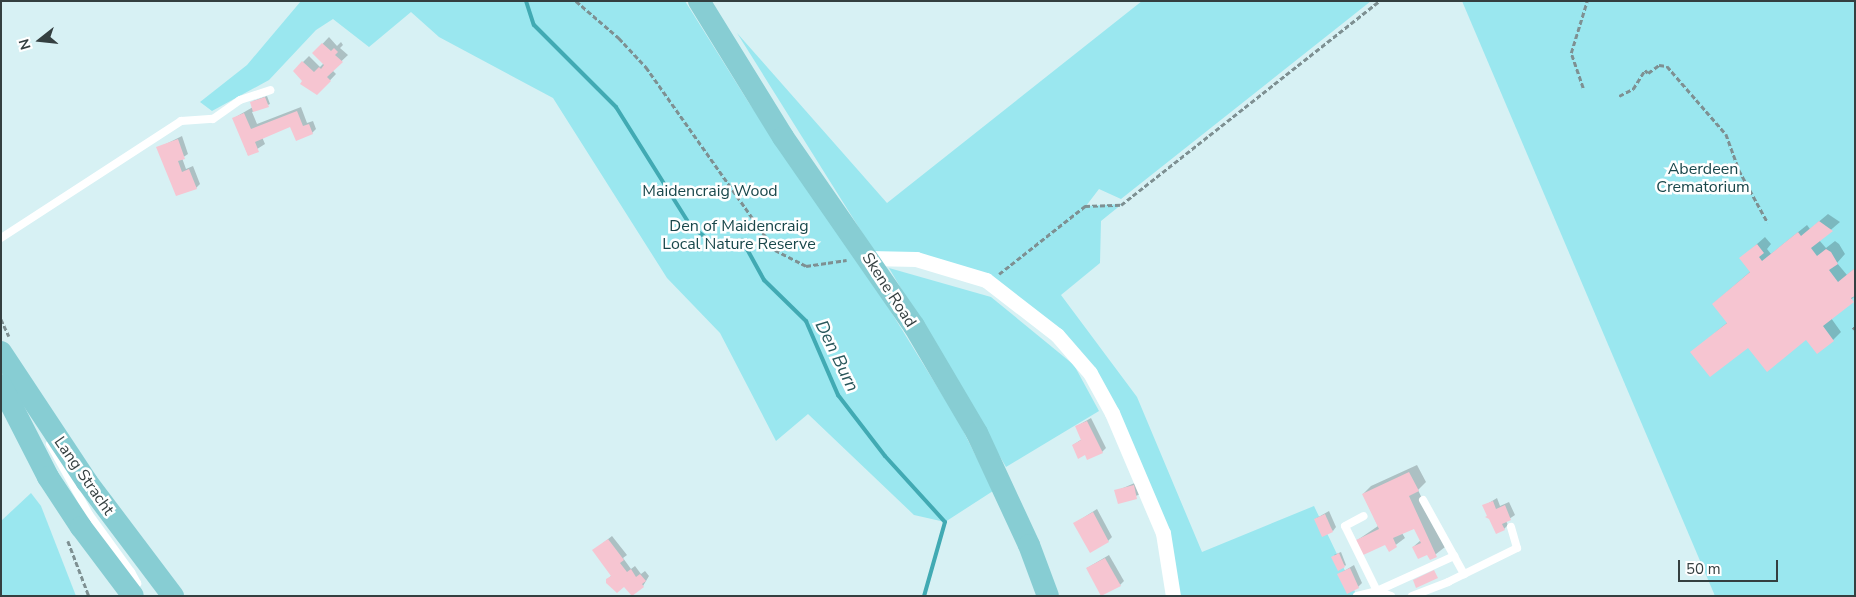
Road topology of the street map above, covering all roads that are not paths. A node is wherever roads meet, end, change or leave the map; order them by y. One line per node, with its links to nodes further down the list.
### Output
1 (699, 1): 4 (main road, Skene Road)
2 (270, 90): 3 (lane)
3 (1, 238)
4 (863, 258): 15 (main road, Skene Road); 16 (street)
5 (1, 353): 13 (lane); 14 (main road, Lang Stracht)
6 (1, 385): 13 (main road, Lang Stracht)
7 (1423, 500): 10 (lane)
8 (1364, 516): 12 (lane)
9 (1511, 527): 11 (lane)
10 (1454, 556): 11 (lane); 12 (lane)
11 (1464, 574): 19 (lane)
12 (1377, 591): 17 (lane); 18 (lane)
13 (132, 595)
14 (173, 596)
15 (1048, 596)
16 (1173, 596)
17 (1357, 596)
18 (1390, 596)
19 (1412, 596)

